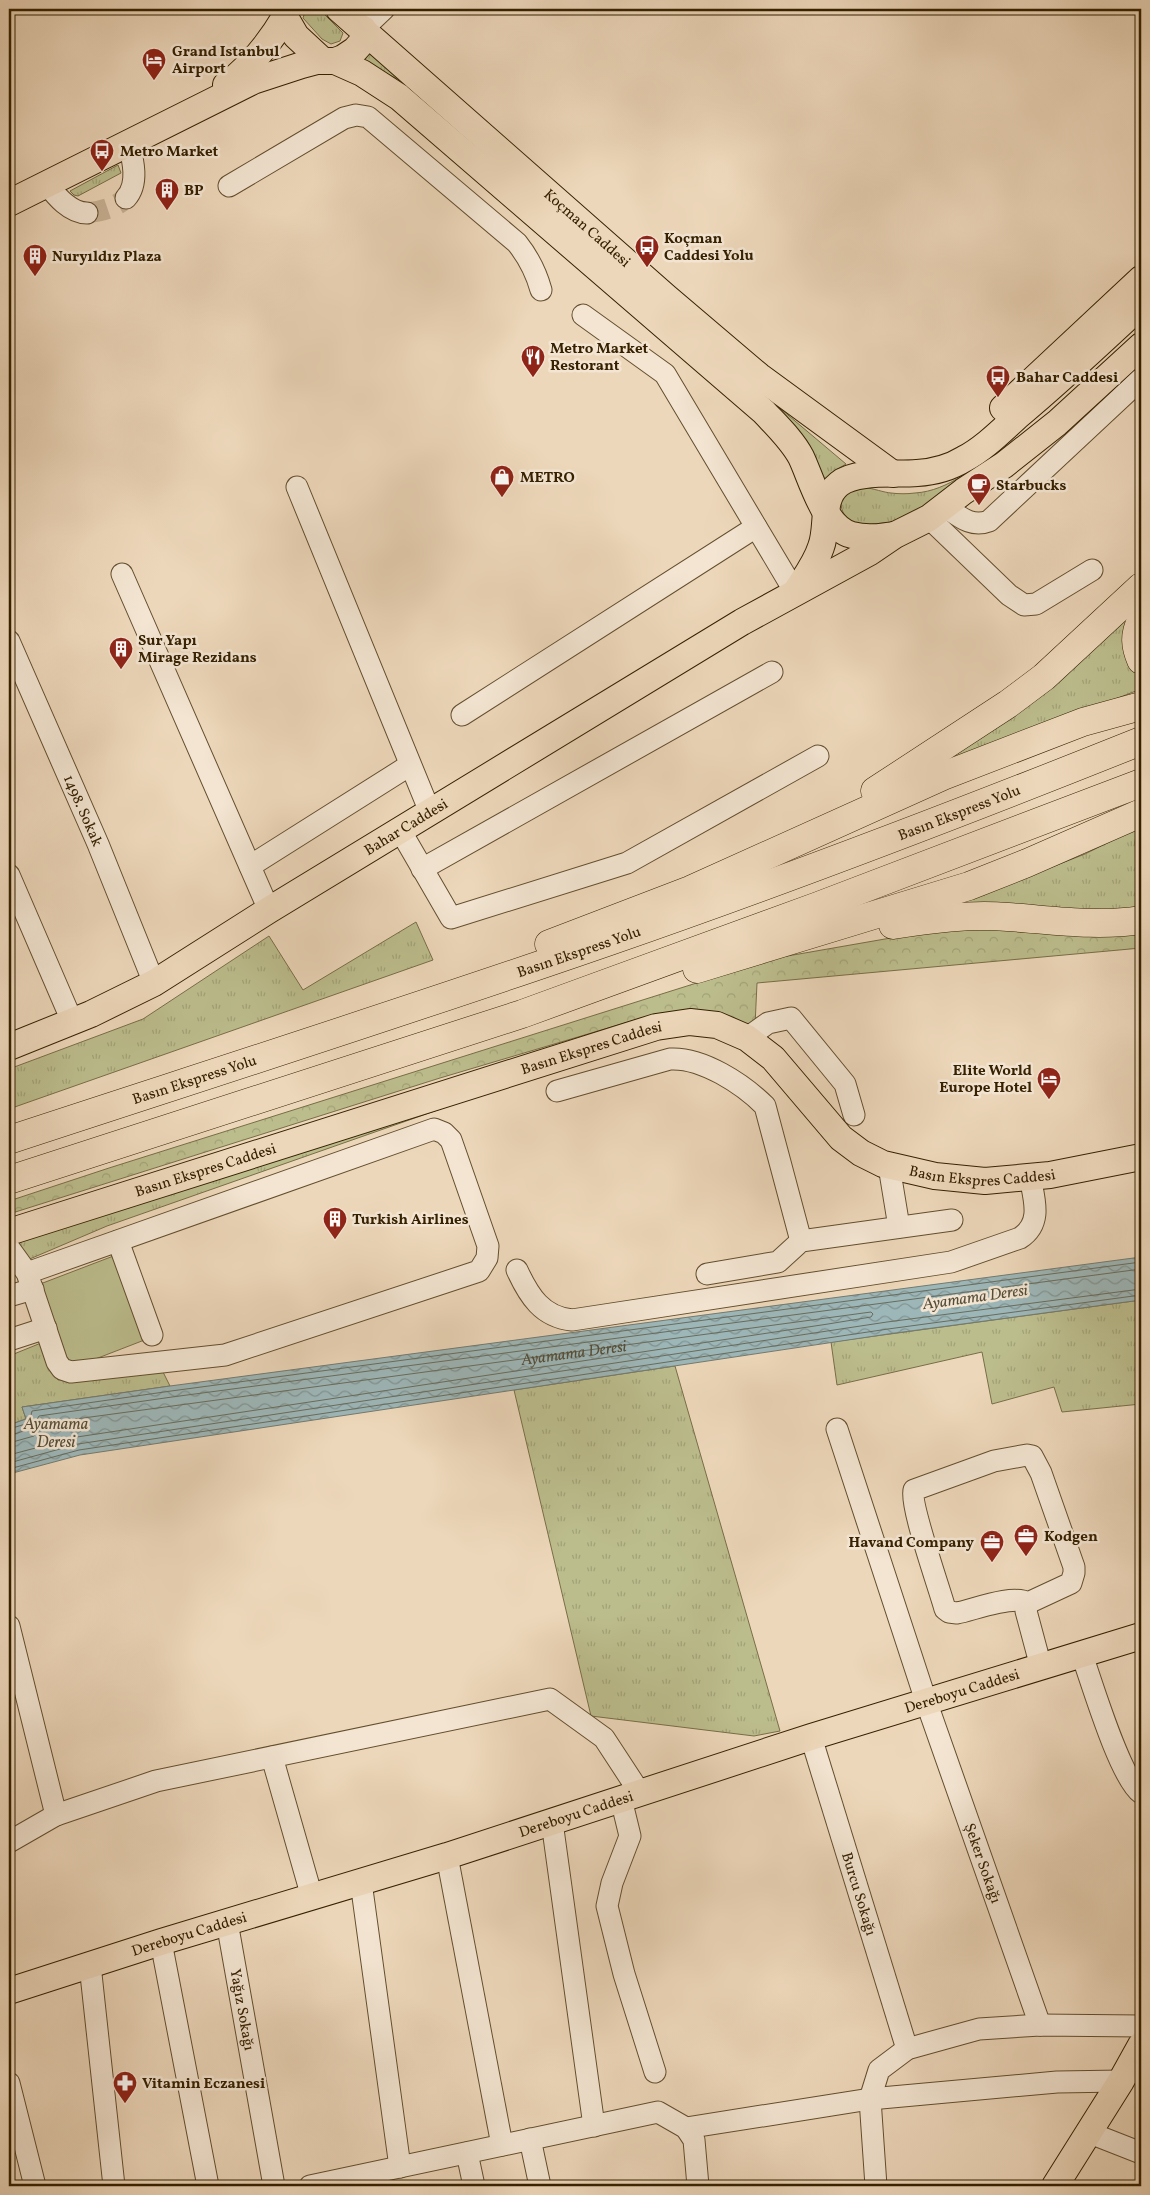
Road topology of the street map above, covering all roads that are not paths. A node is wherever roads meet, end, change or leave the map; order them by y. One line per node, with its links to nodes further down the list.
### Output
1 (339, 9): 4 (main road, Koçman Caddesi)
2 (384, 9): 4 (street)
3 (286, 11): 5 (main road, Koçman Caddesi); 6 (main road)
4 (363, 30): 5 (main road); 21 (main road, Koçman Caddesi)
5 (329, 61): 6 (main road); 24 (main road, Koçman Caddesi)
6 (195, 108): 7 (main road)
7 (129, 144): 8 (main road); 10 (street)
8 (47, 184): 11 (main road); 12 (street)
9 (229, 186): 14 (street)
10 (126, 198)
11 (9, 203)
12 (87, 213)
13 (1141, 279): 20 (main road)
14 (541, 290)
15 (1141, 305): 20 (main road)
16 (583, 315): 25 (street)
17 (1141, 326): 23 (main road)
18 (1141, 346): 23 (main road)
19 (1141, 379): 23 (street)
20 (919, 473): 21 (main road)
21 (892, 474): 24 (main road)
22 (297, 487): 39 (street)
23 (946, 505): 26 (main road); 27 (street)
24 (826, 513): 26 (main road); 30 (main road)
25 (756, 527): 30 (street); 36 (street)
26 (895, 535): 30 (main road, Bahar Caddesi)
27 (1092, 570)
28 (122, 574): 45 (street)
29 (1141, 587): 44 (highway)
30 (795, 592): 41 (main road, Bahar Caddesi)
31 (1141, 621): 33 (highway)
32 (10, 645): 51 (street, 1498. Sokak)
33 (1141, 660)
34 (772, 672): 46 (street)
35 (1141, 706): 44 (highway)
36 (462, 715)
37 (1141, 741): 52 (highway, Basın Ekspress Yolu)
38 (818, 756): 46 (street)
39 (410, 765): 41 (street); 45 (street)
40 (1141, 783): 53 (highway)
41 (430, 812): 43 (main road, Bahar Caddesi)
42 (1141, 813): 50 (highway)
43 (400, 830): 46 (street); 48 (main road, Bahar Caddesi)
44 (790, 843): 52 (highway)
45 (250, 866): 48 (street)
46 (422, 870)
47 (9, 875): 54 (street)
48 (269, 910): 51 (main road, Bahar Caddesi)
49 (1141, 920): 50 (highway)
50 (795, 938): 53 (highway)
51 (154, 983): 54 (main road, Bahar Caddesi)
52 (457, 993): 59 (highway, Basın Ekspress Yolu)
53 (522, 1014): 63 (highway)
54 (72, 1021): 56 (main road, Bahar Caddesi)
55 (747, 1038): 58 (street); 61 (main road, Basın Ekspres Caddesi); 66 (main road, Basın Ekspres Caddesi)
56 (9, 1047)
57 (558, 1091): 68 (street)
58 (854, 1115)
59 (9, 1140)
60 (1141, 1157): 62 (main road, Basın Ekspres Caddesi)
61 (889, 1166): 62 (main road, Basın Ekspres Caddesi); 65 (street)
62 (1030, 1177): 70 (street)
63 (9, 1180)
64 (952, 1220): 65 (street)
65 (899, 1227): 68 (street)
66 (9, 1232)
67 (118, 1241): 72 (street); 74 (street); 75 (street)
68 (801, 1241): 71 (street)
69 (9, 1248): 72 (street)
70 (517, 1270)
71 (707, 1274)
72 (30, 1281): 73 (street); 74 (street)
73 (9, 1296)
74 (46, 1328): 76 (street)
75 (152, 1335)
76 (10, 1336)
77 (837, 1429): 83 (street, Şeker Sokağı)
78 (1028, 1603): 78 (street); 82 (street)
79 (9, 1626): 88 (street)
80 (1141, 1636): 81 (main road, Dereboyu Caddesi)
81 (1082, 1654): 82 (main road, Dereboyu Caddesi); 86 (street)
82 (1041, 1667): 83 (main road, Dereboyu Caddesi)
83 (926, 1701): 84 (main road, Dereboyu Caddesi); 98 (street, Şeker Sokağı)
84 (810, 1737): 87 (main road, Dereboyu Caddesi); 101 (street, Burcu Sokağı)
85 (272, 1757): 87 (street); 88 (street); 93 (street)
86 (1141, 1793)
87 (630, 1796): 89 (main road, Dereboyu Caddesi); 102 (street)
88 (56, 1815): 90 (street)
89 (552, 1822): 91 (main road, Dereboyu Caddesi); 106 (street)
90 (9, 1842)
91 (446, 1856): 92 (main road, Dereboyu Caddesi); 110 (street)
92 (361, 1882): 93 (main road, Dereboyu Caddesi); 113 (street)
93 (312, 1897): 94 (main road, Dereboyu Caddesi)
94 (227, 1922): 95 (main road, Dereboyu Caddesi); 118 (street, Yağız Sokağı)
95 (162, 1942): 96 (main road, Dereboyu Caddesi); 117 (street)
96 (90, 1965): 97 (main road, Dereboyu Caddesi); 116 (street)
97 (9, 1991)
98 (1040, 2025): 99 (street); 101 (street)
99 (1141, 2026)
100 (1141, 2045): 103 (main road)
101 (907, 2049): 105 (street)
102 (655, 2072)
103 (1131, 2076): 105 (street); 108 (main road)
104 (9, 2083): 115 (street)
105 (870, 2099): 107 (street); 123 (street)
106 (594, 2126): 107 (street); 109 (street)
107 (686, 2128): 122 (street)
108 (1096, 2135): 112 (street); 124 (main road); 125 (main road)
109 (530, 2139): 110 (street); 121 (street)
110 (502, 2145): 111 (street)
111 (467, 2153): 113 (street); 120 (street)
112 (1141, 2153)
113 (400, 2167): 114 (street)
114 (364, 2181): 119 (street)
115 (35, 2186)
116 (114, 2186)
117 (208, 2186)
118 (274, 2186)
119 (318, 2186)
120 (474, 2186)
121 (540, 2186)
122 (698, 2186)
123 (876, 2186)
124 (1055, 2186)
125 (1072, 2186)

